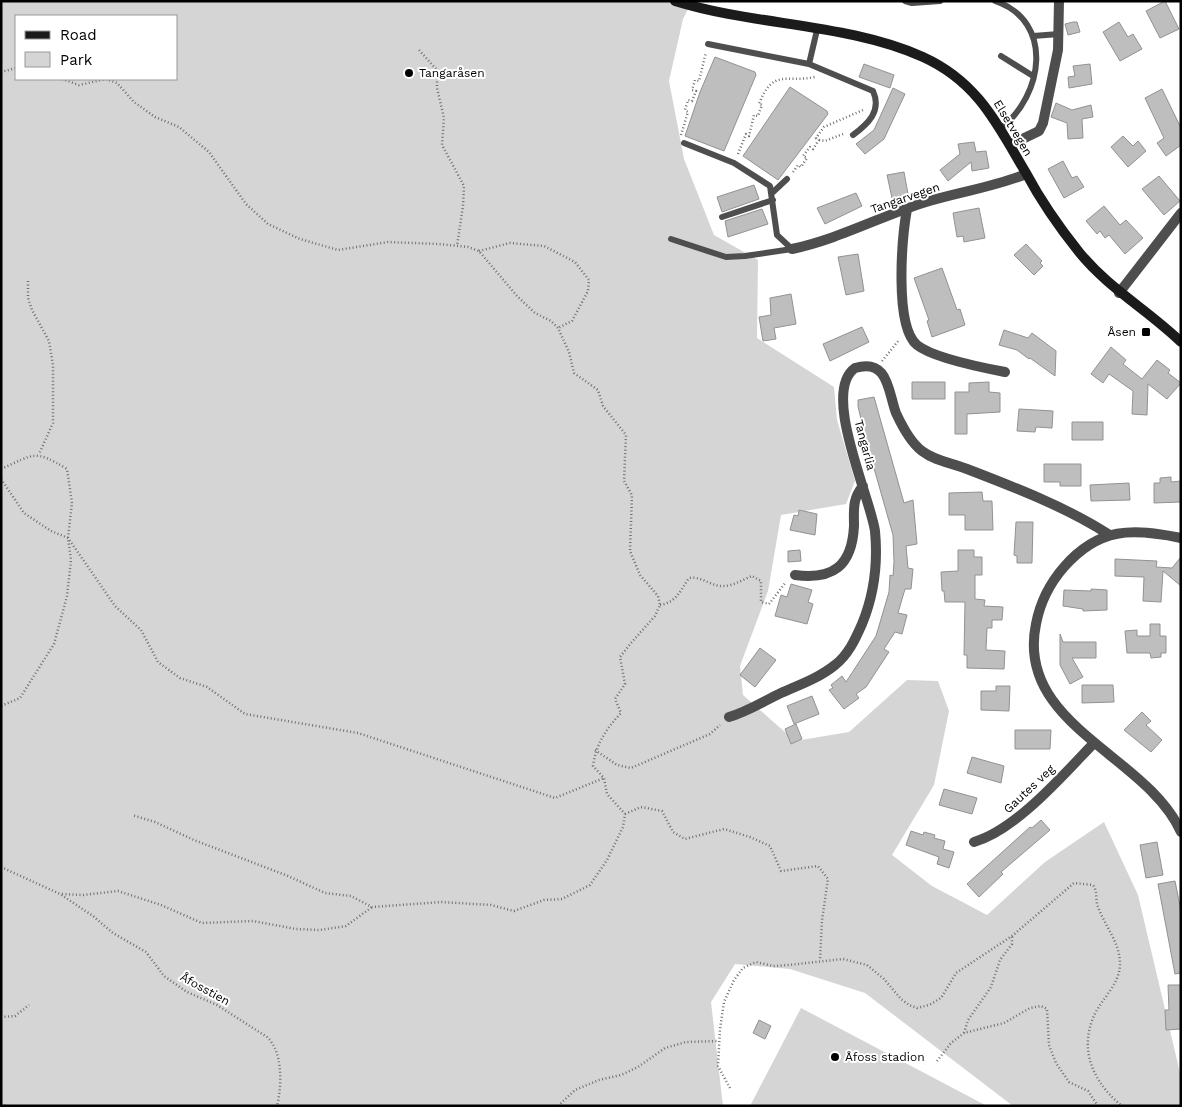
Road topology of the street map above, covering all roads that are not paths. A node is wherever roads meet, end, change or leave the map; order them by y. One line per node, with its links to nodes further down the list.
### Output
1 (675, 1): 6 (main road, Elsetvegen)
2 (906, 1): 3 (lane)
3 (940, 1)
4 (995, 1): 8 (lane)
5 (1059, 1): 7 (street)
6 (817, 30): 11 (lane); 13 (main road, Elsetvegen)
7 (1059, 34): 8 (lane); 16 (street)
8 (1033, 36): 12 (lane)
9 (710, 44): 11 (lane)
10 (1001, 56): 12 (lane)
11 (808, 64): 14 (lane)
12 (1034, 76): 13 (lane)
13 (1000, 128): 16 (main road, Elsetvegen)
14 (853, 135)
15 (684, 143): 19 (lane)
16 (1010, 145): 17 (main road, Elsetvegen)
17 (1026, 174): 20 (street, Tangarvegen); 25 (main road, Elsetvegen)
18 (789, 177): 19 (lane)
19 (773, 196): 22 (lane); 24 (lane)
20 (907, 209): 24 (street, Tangarvegen); 27 (street)
21 (1181, 213): 25 (street)
22 (722, 216)
23 (671, 239): 24 (lane)
24 (792, 249)
25 (1119, 293): 26 (main road, Elsetvegen)
26 (1181, 342)
27 (1005, 372)
28 (864, 486): 29 (street, Tangarlia); 31 (street); 32 (street, Tangarlia)
29 (1108, 534): 30 (street); 33 (street)
30 (1181, 538)
31 (795, 575)
32 (729, 717)
33 (1094, 743): 34 (street); 35 (street, Gautes veg)
34 (1181, 832)
35 (974, 842)

